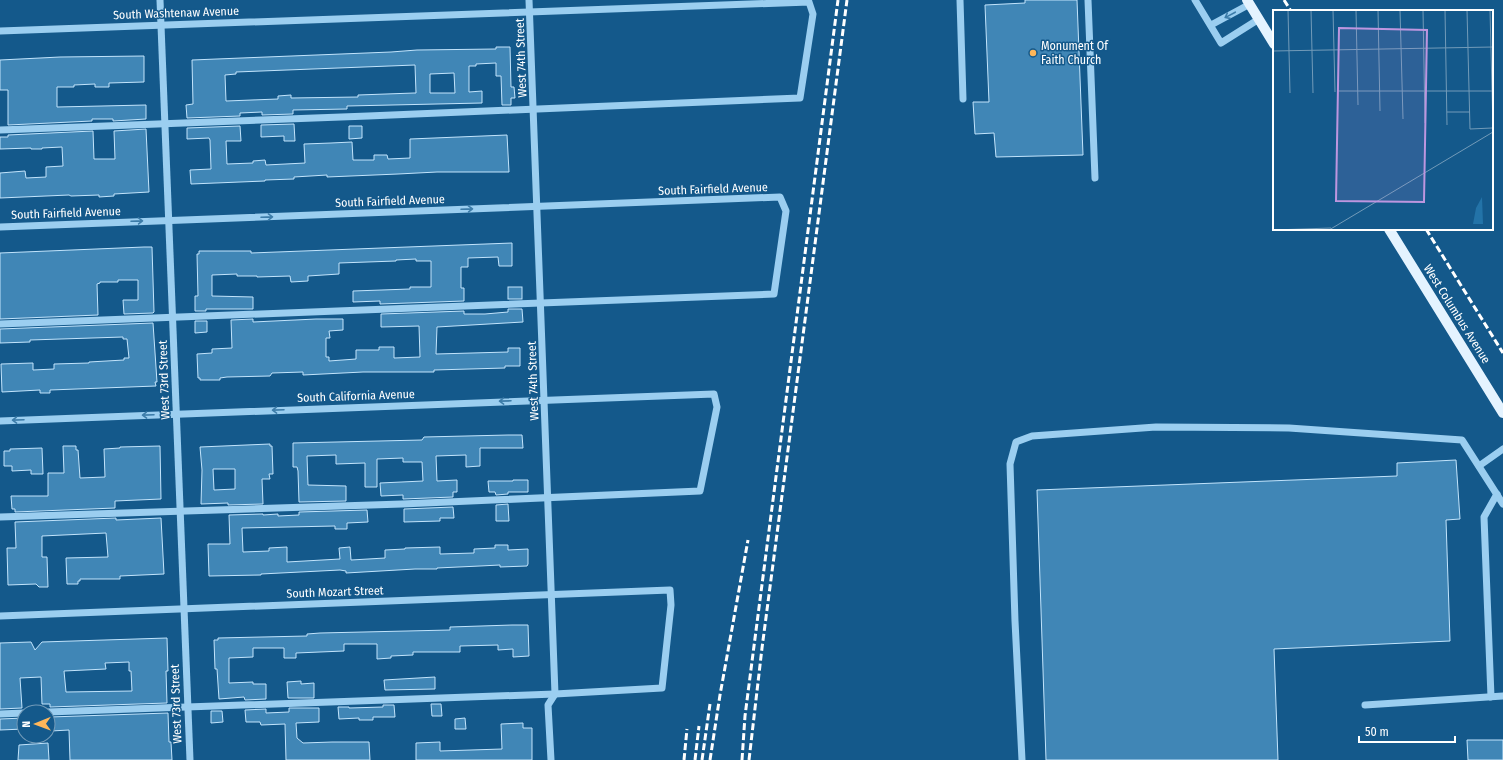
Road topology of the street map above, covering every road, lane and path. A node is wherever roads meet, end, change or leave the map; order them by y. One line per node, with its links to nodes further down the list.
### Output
1 (160, 0): 9 (street, West 73rd Street)
2 (529, 0): 7 (street, West 74th Street)
3 (960, 0): 13 (street)
4 (1088, 0): 17 (street)
5 (1195, 0): 10 (street)
6 (1248, 2): 8 (main road); 10 (street, one-way to 10)
7 (530, 11): 9 (street, South Washtenaw Avenue); 14 (street, West 74th Street); 14 (street, South Washtenaw Avenue)
8 (1259, 20): 10 (street); 12 (main road)
9 (161, 25): 11 (street, South Washtenaw Avenue); 15 (street, West 73rd Street)
10 (1211, 25)
11 (0, 31)
12 (1273, 42)
13 (963, 99)
14 (534, 109): 15 (street); 18 (street, West 74th Street)
15 (165, 123): 16 (street); 19 (street, West 73rd Street)
16 (0, 130)
17 (1095, 178)
18 (537, 207): 19 (street, South Fairfield Avenue, one-way to 18); 22 (street, West 74th Street); 22 (street, South Fairfield Avenue)
19 (168, 220): 20 (street, South Fairfield Avenue, one-way to 19); 23 (street, West 73rd Street)
20 (0, 226)
21 (1390, 230): 27 (main road, West Columbus Avenue)
22 (541, 304): 23 (street); 25 (street, West 74th Street)
23 (172, 318): 24 (street); 26 (street, West 73rd Street)
24 (0, 324)
25 (544, 400): 26 (street, South California Avenue, one-way to 26); 32 (street, West 74th Street); 32 (street, South California Avenue)
26 (176, 414): 28 (street, South California Avenue, one-way to 28); 34 (street, West 73rd Street)
27 (1503, 414)
28 (0, 421)
29 (1503, 449): 30 (street)
30 (1479, 466): 31 (street); 49 (street)
31 (1497, 494): 33 (street); 41 (street)
32 (548, 497): 34 (street); 36 (street, West 74th Street)
33 (1503, 504)
34 (180, 512): 35 (street); 37 (street, West 73rd Street)
35 (0, 517)
36 (552, 595): 37 (street, South Mozart Street); 39 (street, West 74th Street); 39 (street, South Mozart Street)
37 (184, 609): 38 (street, South Mozart Street); 43 (street, West 73rd Street)
38 (0, 616)
39 (555, 694): 43 (street); 48 (street, West 74th Street)
40 (1503, 696): 41 (street)
41 (1491, 698): 42 (street)
42 (1365, 705)
43 (187, 707): 44 (street); 47 (street, West 73rd Street)
44 (56, 712)
45 (16, 713): 46 (street)
46 (0, 714)
47 (190, 760)
48 (551, 760)
49 (1022, 760)

